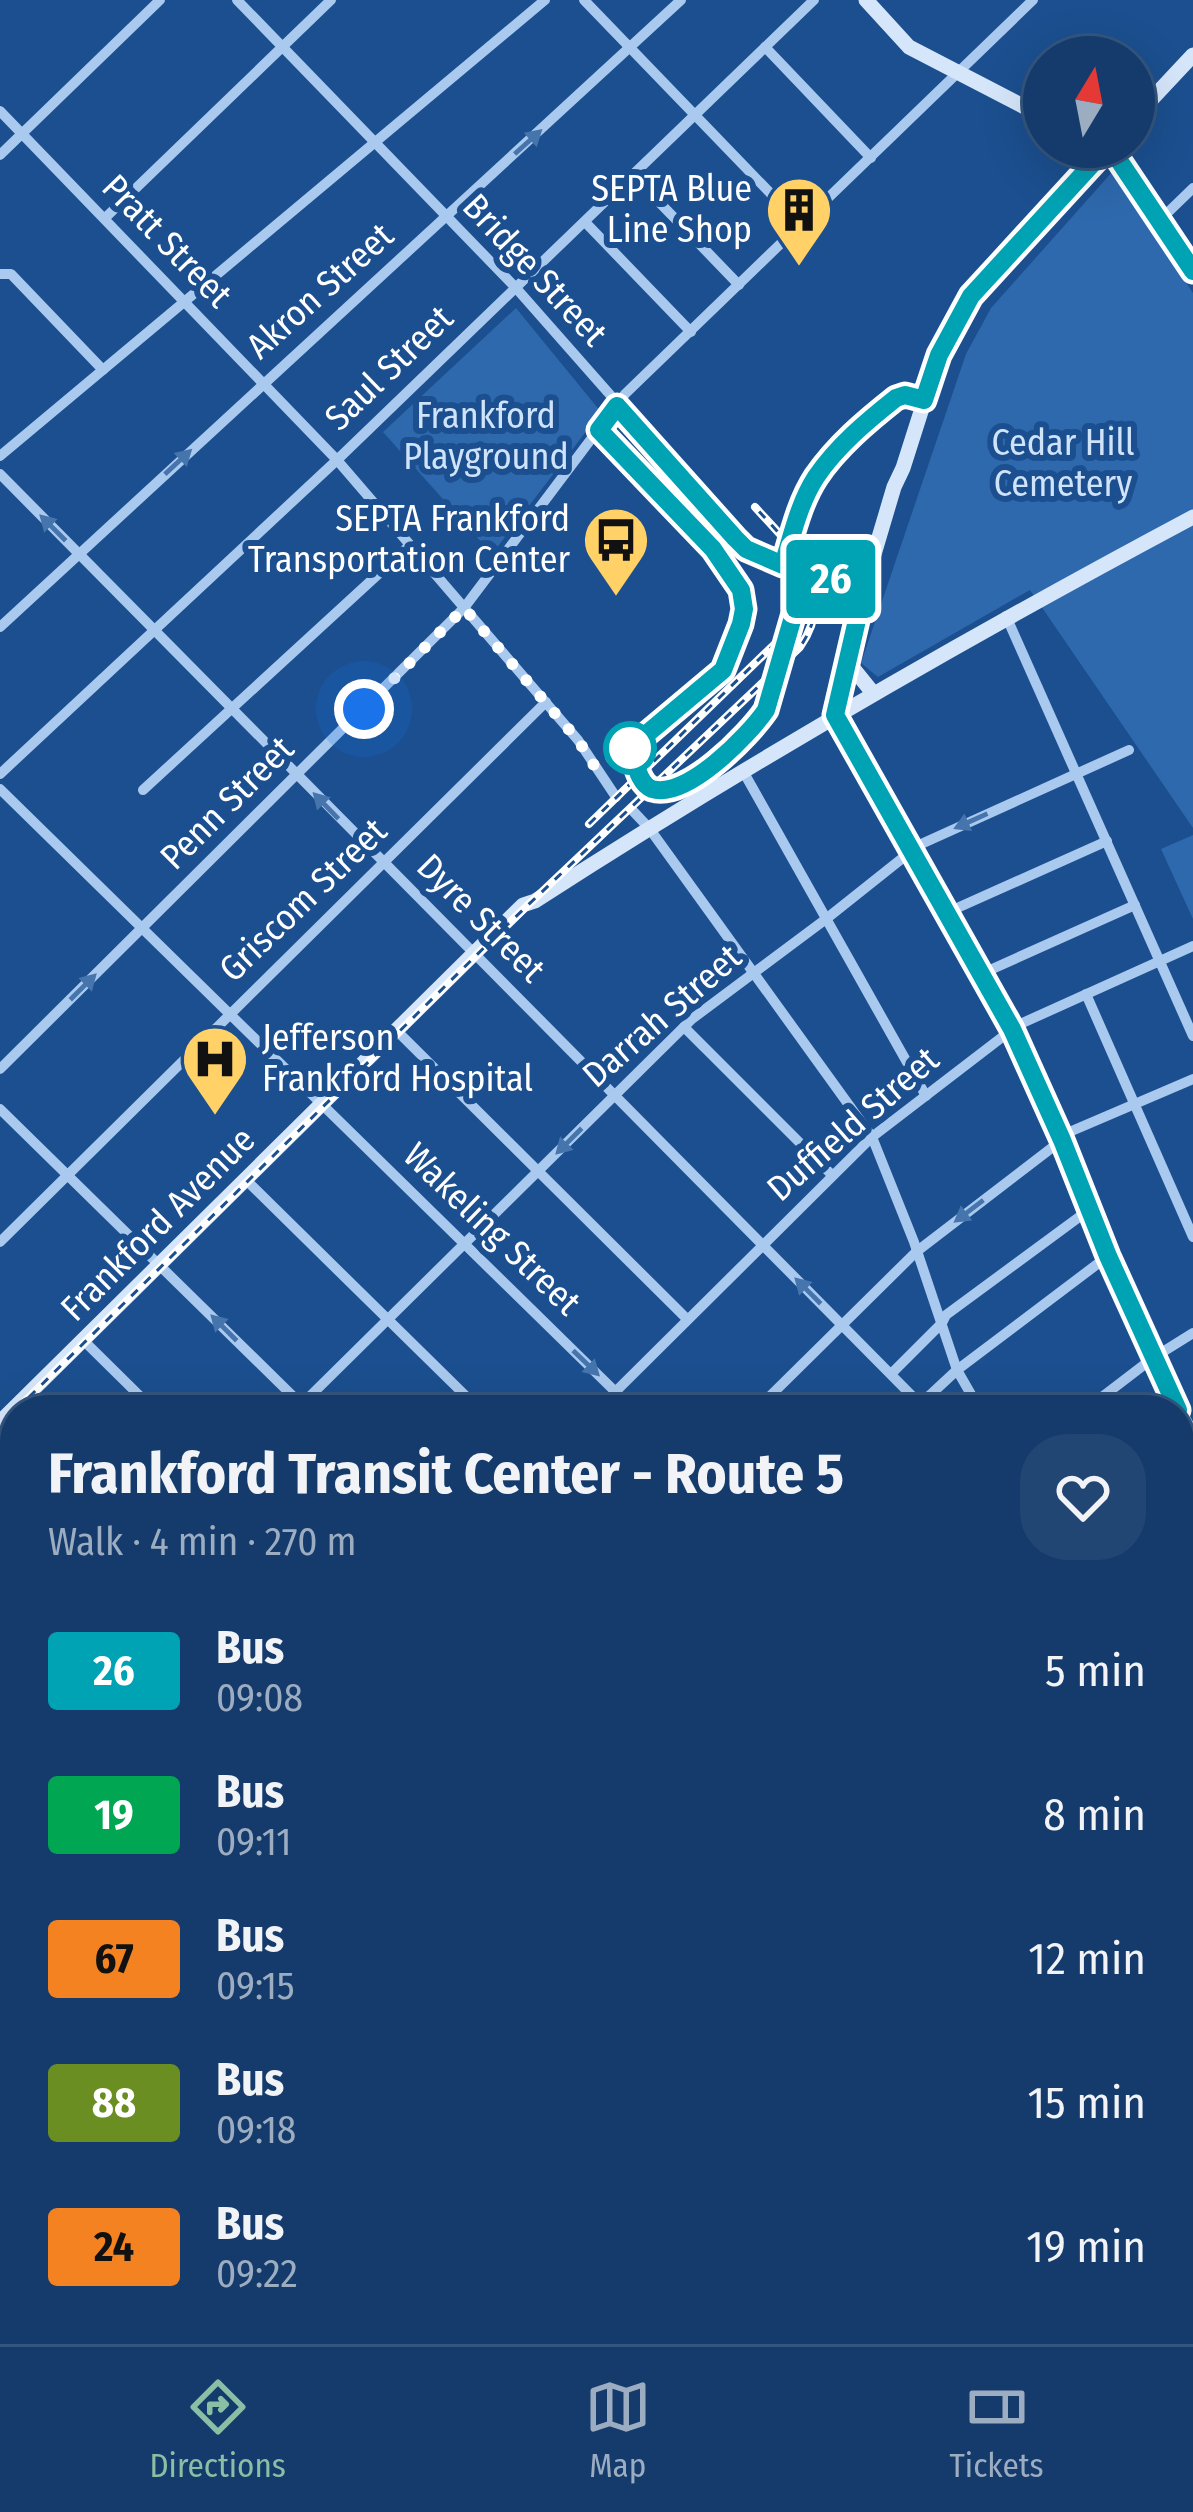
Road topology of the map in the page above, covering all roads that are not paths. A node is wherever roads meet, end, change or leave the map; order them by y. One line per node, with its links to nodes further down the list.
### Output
1 (160, 0): 19 (street)
2 (237, 0): 10 (street, Bridge Street)
3 (332, 0): 10 (street)
4 (544, 0): 20 (street)
5 (584, 0): 12 (street)
6 (681, 0): 12 (street, Akron Street)
7 (814, 0): 11 (street, Saul Street)
8 (866, 0): 14 (main road)
9 (1034, 0): 14 (street, Penn Street)
10 (283, 46): 20 (street, Bridge Street); 28 (street)
11 (765, 47): 18 (street, Saul Street); 22 (street)
12 (632, 48): 18 (street); 27 (street, Akron Street, one-way to 12)
13 (1193, 55): 15 (main road)
14 (959, 73): 16 (main road); 22 (street, Penn Street)
15 (1155, 96)
16 (1023, 106)
17 (0, 111): 19 (street, Pratt Street)
18 (695, 114): 25 (street, Saul Street); 31 (street)
19 (22, 134): 21 (street); 28 (street, Pratt Street)
20 (374, 142): 27 (street, Bridge Street); 36 (street)
21 (0, 154)
22 (871, 158): 31 (street, Penn Street)
23 (1087, 168): 47 (main road)
24 (1124, 168): 29 (main road)
25 (633, 176): 30 (street, Saul Street); 34 (street)
26 (1193, 188): 29 (street)
27 (446, 217): 35 (street, Bridge Street); 39 (street, Akron Street)
28 (105, 218): 36 (street, Pratt Street)
29 (1160, 220): 32 (main road)
30 (585, 222): 35 (street, Saul Street); 37 (street)
31 (801, 225): 34 (street, Penn Street)
32 (1193, 271)
33 (0, 274): 38 (street)
34 (739, 284): 37 (street, Penn Street)
35 (516, 288): 40 (street, Bridge Street); 42 (street, Saul Street)
36 (184, 302): 38 (street); 39 (street, Pratt Street)
37 (691, 332): 40 (street, Penn Street)
38 (103, 370): 41 (street)
39 (263, 383): 42 (street, Pratt Street); 46 (street, Akron Street, one-way to 39)
40 (617, 406): 47 (street, Bridge Street); 48 (street, Penn Street)
41 (0, 456)
42 (337, 460): 45 (street, Pratt Street); 51 (street, Saul Street)
43 (0, 474): 46 (street, Dyre Street, one-way to 43)
44 (1193, 517): 49 (main road, Frankford Avenue)
45 (410, 545): 48 (street, Pratt Street); 55 (street)
46 (78, 554): 50 (street, Akron Street); 51 (street, Dyre Street)
47 (864, 590): 52 (main road)
48 (464, 608): 54 (street, Pratt Street); 61 (street, Penn Street)
49 (1006, 616): 53 (main road, Frankford Avenue); 59 (street)
50 (0, 627)
51 (154, 630): 55 (street, Dyre Street); 60 (street, Saul Street)
52 (848, 662): 53 (main road); 56 (main road)
53 (873, 693): 56 (main road, Frankford Avenue)
54 (546, 702): 64 (street, Pratt Street); 69 (street, Griscom Street)
55 (232, 710): 61 (street, Dyre Street); 63 (street)
56 (835, 715): 58 (main road, Frankford Avenue); 68 (main road)
57 (1129, 750): 59 (street, Darrah Street)
58 (743, 771): 66 (main road, Frankford Avenue); 72 (street)
59 (1078, 773): 67 (street); 68 (street, Darrah Street, one-way to 68)
60 (0, 774)
61 (298, 776): 69 (street, Dyre Street, one-way to 61); 73 (street, Penn Street)
62 (0, 789): 73 (street, Wakeling Street)
63 (143, 790)
64 (616, 796)
65 (633, 811): 66 (street)
66 (649, 828): 75 (main road, Frankford Avenue); 77 (street)
67 (1107, 842): 70 (street); 71 (street)
68 (911, 849): 71 (main road); 72 (street, Darrah Street)
69 (383, 864): 75 (street, Dyre Street); 80 (street, Griscom Street)
70 (1135, 905): 76 (street); 78 (street)
71 (946, 913): 78 (main road)
72 (826, 919): 77 (street, Darrah Street); 88 (street)
73 (142, 929): 80 (street, Wakeling Street); 85 (street, Penn Street, one-way to 73)
74 (1193, 946): 76 (street, Duffield Street)
75 (474, 954): 83 (main road, Frankford Avenue); 87 (street, Dyre Street)
76 (1161, 962): 79 (street, Duffield Street); 84 (street)
77 (754, 973): 81 (street, Darrah Street); 92 (street)
78 (981, 974): 82 (main road)
79 (1086, 994): 82 (street, Duffield Street); 90 (street)
80 (229, 1015): 89 (street, Wakeling Street); 96 (street, Griscom Street)
81 (684, 1028): 87 (street, Darrah Street); 95 (street)
82 (1012, 1029): 88 (street, Duffield Street); 93 (main road)
83 (397, 1031): 89 (main road, Frankford Avenue); 94 (street)
84 (1193, 1036)
85 (0, 1069)
86 (1193, 1078): 90 (street)
87 (615, 1095): 94 (street, Darrah Street, one-way to 94); 101 (street, Dyre Street)
88 (926, 1096): 92 (street, Duffield Street)
89 (322, 1105): 97 (main road, Frankford Avenue); 102 (street, Wakeling Street)
90 (1135, 1105): 93 (street); 99 (street)
91 (0, 1109): 96 (street)
92 (872, 1138): 95 (street, Duffield Street); 103 (street)
93 (1061, 1138): 98 (main road); 103 (street, one-way to 103)
94 (537, 1172): 102 (street, Darrah Street); 107 (street)
95 (832, 1175): 101 (street, Duffield Street)
96 (67, 1176): 100 (street, Griscom Street); 105 (street)
97 (246, 1180): 105 (main road, Frankford Avenue); 106 (street)
98 (1090, 1209): 104 (main road); 108 (street)
99 (1193, 1237)
100 (0, 1242)
101 (762, 1244): 107 (street, Duffield Street); 109 (street, Dyre Street, one-way to 101)
102 (464, 1245): 106 (street, Darrah Street); 115 (street, Wakeling Street, one-way to 115)
103 (916, 1252): 108 (street); 109 (street)
104 (1108, 1256): 112 (main road); 113 (street)
105 (160, 1265): 111 (main road, Frankford Avenue); 118 (street, one-way to 105)
106 (389, 1319): 119 (street, Darrah Street); 120 (street)
107 (687, 1319): 115 (street, Duffield Street)
108 (942, 1324): 113 (street); 114 (street)
109 (842, 1325): 114 (street, Dyre Street); 123 (street)
110 (1193, 1334): 112 (street)
111 (83, 1340): 116 (main road, Frankford Avenue); 117 (street)
112 (1153, 1358): 127 (street); 128 (main road)
113 (957, 1370): 125 (street); 126 (street)
114 (891, 1374): 124 (street, Dyre Street)
115 (616, 1392): 121 (street, Duffield Street); 122 (street, Wakeling Street)
116 (27, 1395)
117 (139, 1395)
118 (288, 1395)
119 (314, 1395)
120 (466, 1395)
121 (613, 1395)
122 (619, 1395)
123 (771, 1395)
124 (908, 1395)
125 (930, 1395)
126 (971, 1395)
127 (1105, 1395)
128 (1170, 1395)

